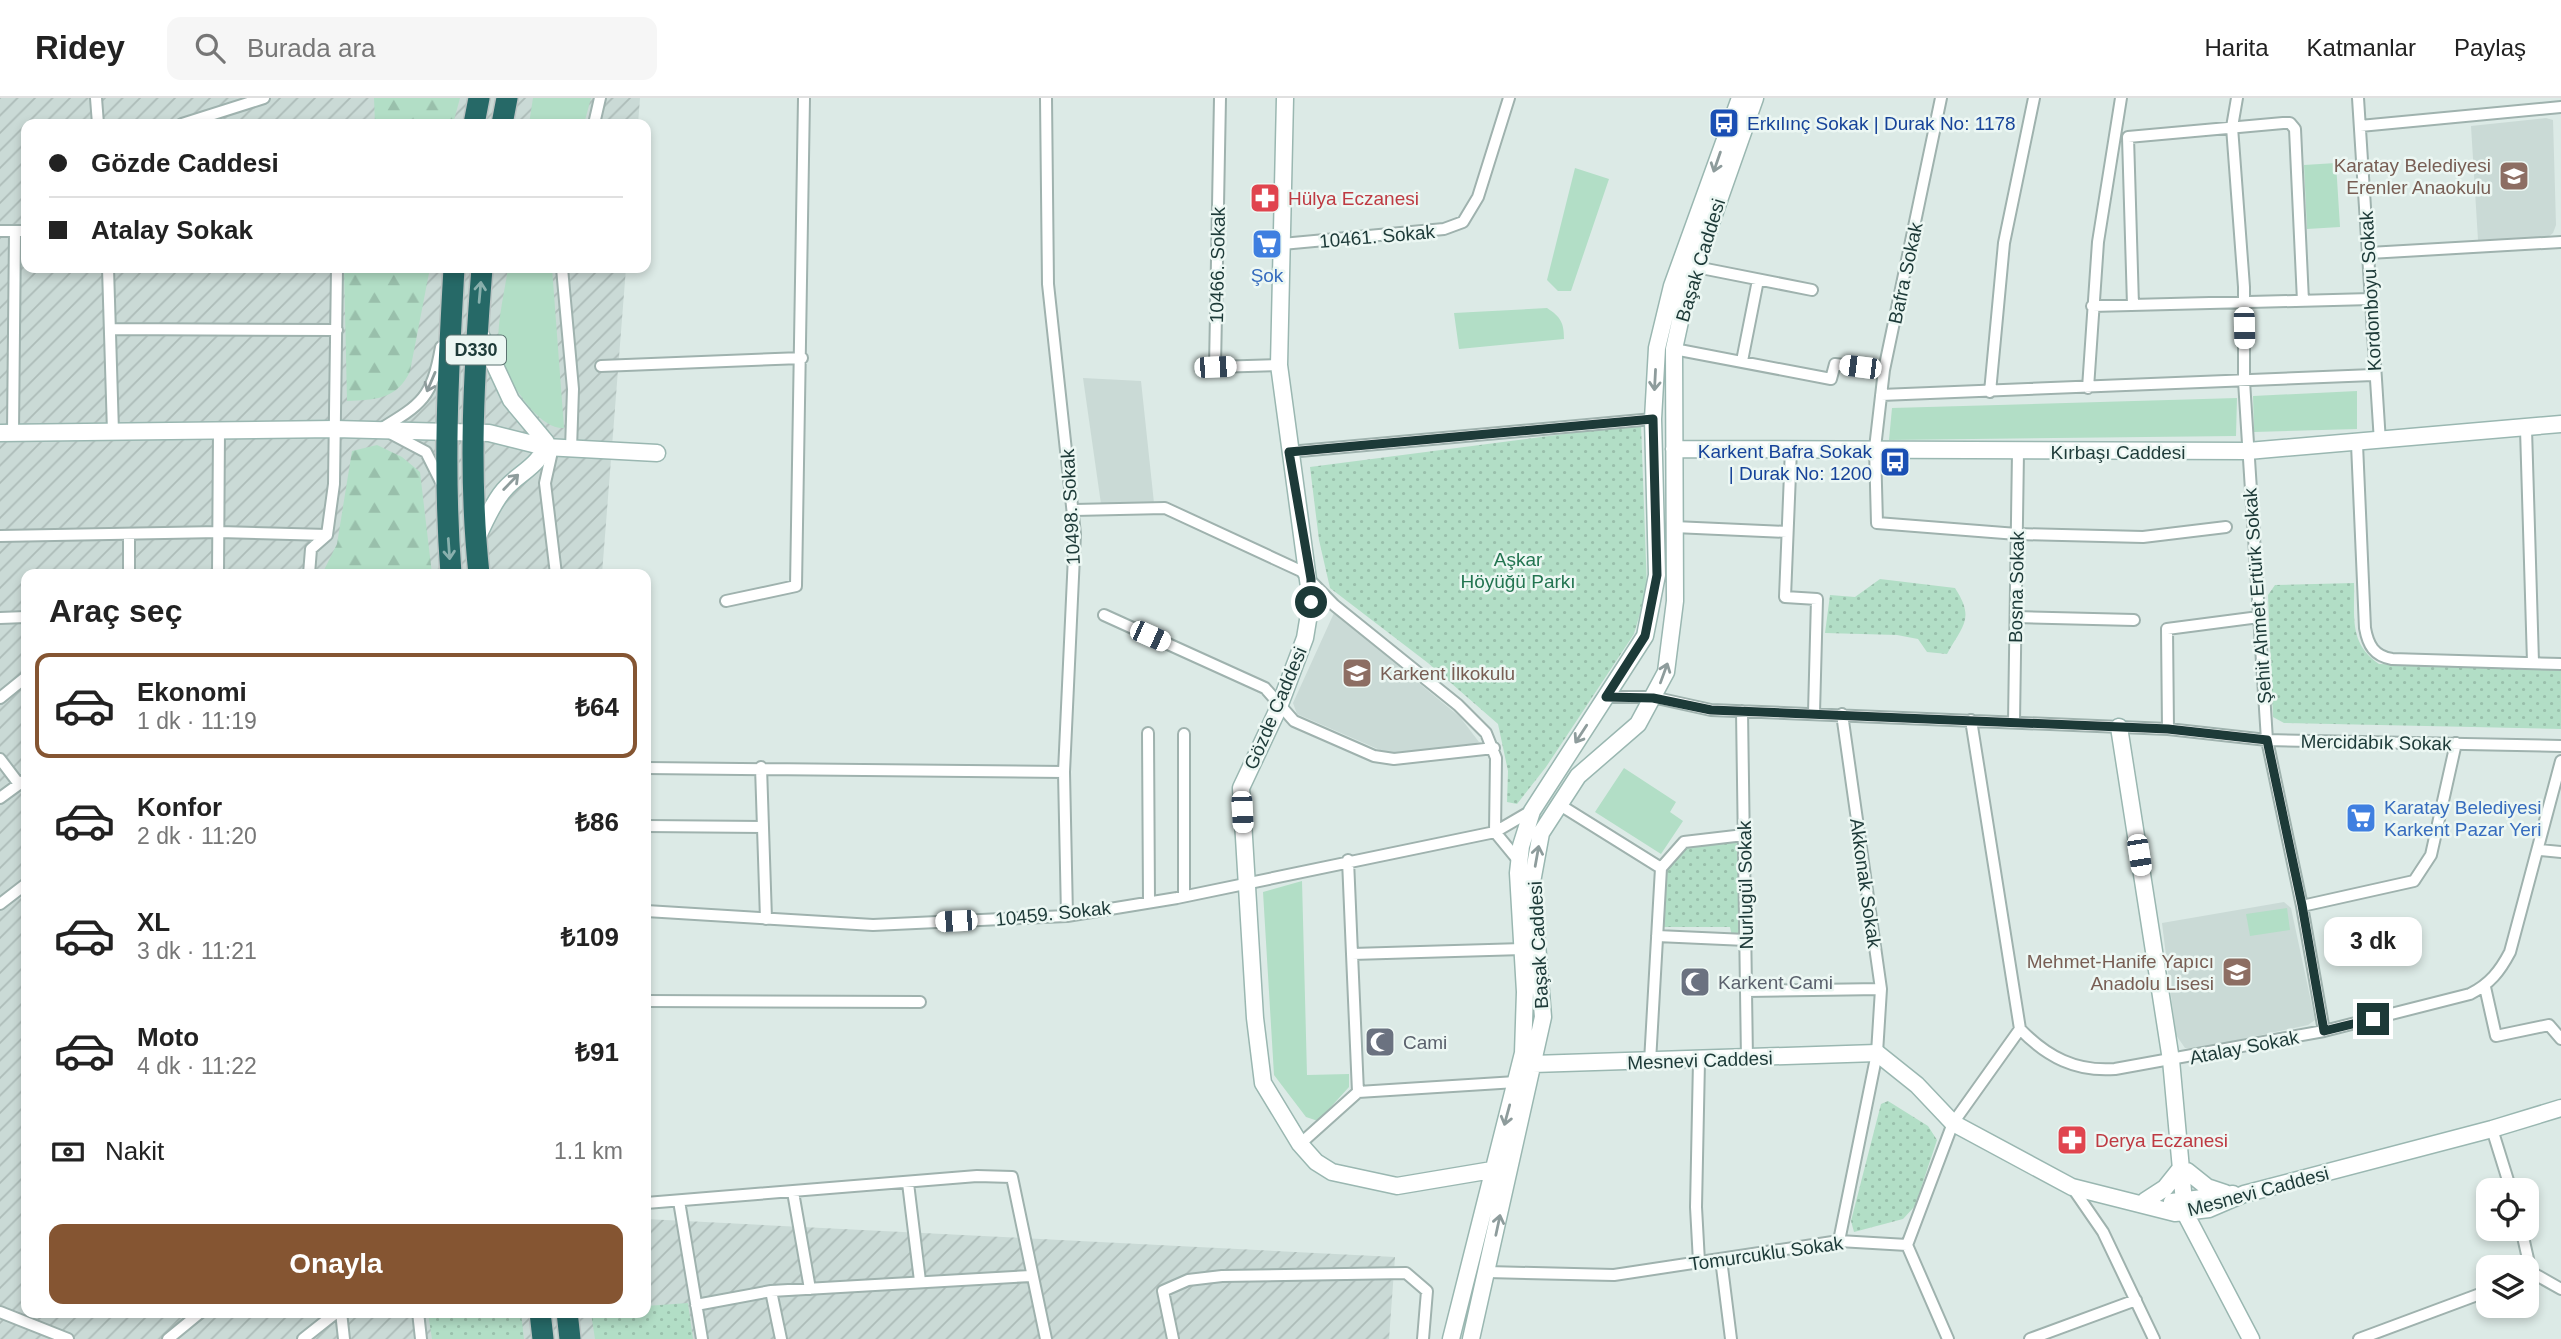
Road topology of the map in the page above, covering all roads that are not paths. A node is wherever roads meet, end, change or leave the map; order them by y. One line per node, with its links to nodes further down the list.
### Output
1 (96, 98): 19 (street)
2 (264, 98): 20 (street)
3 (480, 98): 21 (highway)
4 (508, 98): 22 (highway)
5 (600, 98): 23 (street)
6 (804, 98): 51 (street)
7 (1046, 98): 83 (street, 10498. Sokak)
8 (1220, 98): 53 (street, 10466. Sokak)
9 (1284, 98): 31 (street, Gözde Caddesi)
10 (1509, 98): 31 (street, 10461. Sokak)
11 (1740, 98): 61 (street, Başak Caddesi, one-way to 61)
12 (1755, 98): 33 (street, Başak Caddesi)
13 (1941, 98): 55 (street, Bafra Sokak)
14 (2034, 98): 59 (street)
15 (2121, 98): 26 (street)
16 (2237, 98): 25 (street, Şehit Ahmet Ertürk Sokak)
17 (2358, 98): 24 (street, Kordonboyu Sokak)
18 (2561, 107): 24 (street)
19 (98, 119)
20 (198, 119)
21 (475, 119)
22 (503, 119)
23 (595, 119)
24 (2360, 126): 32 (street, Kordonboyu Sokak)
25 (2232, 127): 27 (street); 43 (street); 44 (street, Şehit Ahmet Ertürk Sokak)
26 (2115, 134): 27 (street); 46 (street)
27 (2128, 136): 45 (street)
28 (0, 231): 29 (street)
29 (20, 231): 69 (street)
30 (2561, 242): 32 (street)
31 (1282, 244): 53 (street, Gözde Caddesi)
32 (2369, 253): 42 (street, Kordonboyu Sokak)
33 (1696, 267): 40 (street); 50 (street, Başak Caddesi)
34 (108, 273): 48 (street)
35 (337, 273): 49 (street)
36 (453, 273): 66 (street, one-way to 66)
37 (454, 273): 68 (highway, D330)
38 (482, 273): 47 (highway, D330, one-way to 38)
39 (562, 273): 74 (street)
40 (1758, 279): 41 (street); 52 (street)
41 (1812, 290)
42 (2371, 299): 43 (street); 56 (street, Kordonboyu Sokak)
43 (2303, 301): 44 (street)
44 (2243, 302): 45 (street); 57 (street, Şehit Ahmet Ertürk Sokak)
45 (2133, 305): 46 (street)
46 (2092, 306): 58 (street)
47 (477, 327): 70 (highway, D330); 73 (street)
48 (110, 329): 49 (street); 67 (street)
49 (337, 330): 63 (street)
50 (1674, 349): 52 (street); 75 (street, Başak Caddesi)
51 (802, 358): 54 (street); 100 (street)
52 (1742, 361): 55 (street)
53 (1279, 365): 78 (street, Gözde Caddesi)
54 (601, 366)
55 (1884, 370): 60 (street, Bafra Sokak)
56 (2374, 375): 57 (street); 71 (street, Kordonboyu Sokak)
57 (2244, 381): 58 (street); 80 (street, Şehit Ahmet Ertürk Sokak)
58 (2088, 388): 59 (street)
59 (1990, 392): 60 (street)
60 (1881, 395): 77 (street, Bafra Sokak)
61 (1653, 419): 78 (street); 110 (street, Başak Caddesi)
62 (2561, 424): 64 (street, Kırbaşı Caddesi)
63 (335, 429): 65 (street); 66 (street); 90 (street)
64 (2526, 429): 71 (street, Kırbaşı Caddesi); 107 (street)
65 (219, 430): 67 (street); 86 (street)
66 (379, 430): 68 (street); 82 (street)
67 (113, 432): 69 (street)
68 (444, 432): 70 (street); 82 (highway, D330)
69 (6, 433)
70 (473, 433): 73 (street); 92 (highway, D330)
71 (2380, 442): 72 (street, Kırbaşı Caddesi)
72 (2357, 444): 80 (street, Kırbaşı Caddesi); 107 (street)
73 (549, 447): 74 (street); 92 (street, one-way to 73); 98 (street)
74 (571, 449): 81 (street)
75 (1674, 449): 76 (street, Kırbaşı Caddesi); 84 (street, Başak Caddesi)
76 (1791, 449): 77 (street, Kırbaşı Caddesi); 87 (street)
77 (1875, 449): 79 (street, Kırbaşı Caddesi); 89 (street, Bafra Sokak)
78 (1289, 452): 99 (street, Gözde Caddesi)
79 (2018, 452): 80 (street, Kırbaşı Caddesi); 89 (street, Bosna Sokak)
80 (2248, 452): 104 (street, Şehit Ahmet Ertürk Sokak)
81 (657, 453)
82 (445, 492): 96 (highway, D330, one-way to 96)
83 (1074, 510): 99 (street); 131 (street, 10498. Sokak)
84 (1674, 527): 87 (street); 112 (street, Başak Caddesi, one-way to 84)
85 (2226, 527): 89 (street)
86 (219, 532): 88 (street); 90 (street); 94 (street)
87 (1787, 532): 115 (street)
88 (129, 534): 91 (street); 93 (street)
89 (2017, 534): 103 (street, Bosna Sokak)
90 (327, 535): 95 (street)
91 (0, 536)
92 (475, 540): 97 (highway, D330)
93 (129, 569)
94 (218, 569)
95 (309, 569)
96 (451, 569)
97 (479, 569)
98 (555, 569)
99 (1311, 579): 113 (street, Gözde Caddesi); 126 (street)
100 (726, 601)
101 (1104, 615): 113 (street)
102 (21, 617): 105 (street)
103 (2016, 617): 106 (street); 118 (street, Bosna Sokak)
104 (2259, 617): 120 (street); 123 (street, Şehit Ahmet Ertürk Sokak)
105 (0, 618)
106 (2134, 620)
107 (2533, 662): 108 (street)
108 (2561, 664)
109 (21, 681): 111 (street)
110 (1606, 697): 112 (street, Mercidabık Sokak); 136 (street, Başak Caddesi, one-way to 136)
111 (0, 698)
112 (1653, 698): 114 (street, Mercidabık Sokak); 135 (street, Başak Caddesi)
113 (1279, 707): 126 (street); 146 (street, Gözde Caddesi)
114 (1742, 711): 115 (street, Mercidabık Sokak); 140 (street, Nurlugül Sokak)
115 (1814, 713): 116 (street, Mercidabık Sokak)
116 (1842, 714): 117 (street, Mercidabık Sokak); 160 (street, Akkonak Sokak)
117 (1971, 720): 118 (street, Mercidabık Sokak); 164 (street)
118 (2014, 722): 119 (street, Mercidabık Sokak)
119 (2119, 727): 120 (street, Mercidabık Sokak); 169 (street)
120 (2168, 729): 123 (street, Mercidabık Sokak)
121 (1148, 733): 149 (street)
122 (1184, 734): 148 (street)
123 (2267, 740): 124 (street, Mercidabık Sokak); 151 (street, Şehit Ahmet Ertürk Sokak)
124 (2456, 743): 125 (street, Mercidabık Sokak); 151 (street)
125 (2561, 746)
126 (1494, 748): 139 (street)
127 (0, 759): 132 (street)
128 (2561, 761): 141 (street)
129 (761, 767): 130 (street); 131 (street); 138 (street)
130 (651, 768)
131 (1064, 772): 153 (street, 10498. Sokak)
132 (21, 780)
133 (21, 782): 134 (street)
134 (0, 798)
135 (1560, 805): 145 (street); 172 (street, Başak Caddesi, one-way to 135)
136 (1532, 811): 139 (street, 10459. Sokak); 144 (street, Başak Caddesi)
137 (651, 825): 138 (street)
138 (763, 827): 154 (street)
139 (1495, 832): 143 (street, 10459. Sokak); 144 (street)
140 (1744, 835): 145 (street); 156 (street, Nurlugül Sokak)
141 (2539, 850): 142 (street); 159 (street)
142 (2561, 852)
143 (1348, 860): 146 (street, 10459. Sokak); 158 (street)
144 (1518, 860): 157 (street, Başak Caddesi)
145 (1661, 868): 155 (street)
146 (1245, 883): 148 (street, 10459. Sokak); 178 (street, Gözde Caddesi)
147 (21, 888): 150 (street)
148 (1184, 896): 149 (street, 10459. Sokak)
149 (1149, 902): 153 (street, 10459. Sokak)
150 (0, 904)
151 (2302, 905): 165 (street, Şehit Ahmet Ertürk Sokak)
152 (651, 911): 154 (street, 10459. Sokak)
153 (1068, 916): 154 (street, 10459. Sokak)
154 (766, 919)
155 (1657, 936): 156 (street); 171 (street)
156 (1746, 940): 161 (street, Nurlugül Sokak)
157 (1522, 949): 158 (street); 173 (street, Başak Caddesi)
158 (1352, 954): 174 (street)
159 (2485, 986): 165 (street, Atalay Sokak); 166 (street)
160 (1881, 989): 161 (street); 167 (street, Akkonak Sokak)
161 (1746, 991): 168 (street, Nurlugül Sokak)
162 (651, 1001): 163 (street)
163 (920, 1002)
164 (2020, 1029): 169 (street, Atalay Sokak); 176 (street)
165 (2324, 1031): 169 (street, Atalay Sokak)
166 (2561, 1039)
167 (1877, 1053): 168 (street, Mesnevi Caddesi); 176 (street, Mesnevi Caddesi); 191 (street, Akkonak Sokak)
168 (1747, 1060): 170 (street, Mesnevi Caddesi)
169 (2171, 1060): 179 (street)
170 (1699, 1061): 171 (street, Mesnevi Caddesi); 194 (street)
171 (1650, 1062): 172 (street, Mesnevi Caddesi)
172 (1533, 1064): 195 (street, Başak Caddesi, one-way to 172)
173 (1516, 1082): 174 (street); 180 (street, Başak Caddesi, one-way to 180)
174 (1358, 1092): 178 (street)
175 (2561, 1108): 177 (street, Mesnevi Caddesi)
176 (1953, 1123): 183 (street, Mesnevi Caddesi); 192 (street)
177 (2492, 1129): 181 (street); 185 (street, Mesnevi Caddesi)
178 (1300, 1144): 180 (street, Gözde Caddesi)
179 (2183, 1166): 185 (street); 188 (street); 190 (street)
180 (1492, 1170): 224 (street, Başak Caddesi)
181 (2507, 1178)
182 (908, 1183): 184 (street); 196 (street); 198 (street)
183 (2073, 1187): 186 (street, Mesnevi Caddesi); 203 (street)
184 (793, 1192): 187 (street); 199 (street)
185 (2237, 1194): 190 (street, Mesnevi Caddesi)
186 (2124, 1199): 188 (street); 190 (street, Mesnevi Caddesi)
187 (679, 1201): 189 (street); 204 (street)
188 (2145, 1201): 190 (street)
189 (651, 1203)
190 (2189, 1207): 230 (street)
191 (1839, 1241): 192 (street, Tomurcuklu Sokak); 193 (street, Tomurcuklu Sokak)
192 (1907, 1245): 227 (street)
193 (1721, 1259): 194 (street, Tomurcuklu Sokak); 226 (street)
194 (1699, 1262): 195 (street, Tomurcuklu Sokak)
195 (1487, 1272): 225 (street, Başak Caddesi)
196 (1031, 1276): 198 (street); 221 (street)
197 (2539, 1279): 200 (street)
198 (920, 1281): 199 (street)
199 (810, 1289): 201 (street)
200 (2561, 1289)
201 (771, 1292): 204 (street); 220 (street)
202 (2476, 1296): 231 (street)
203 (2136, 1300): 228 (street); 229 (street)
204 (696, 1305): 219 (street)
205 (0, 1312): 212 (street)
206 (194, 1318): 213 (street)
207 (331, 1318): 214 (street)
208 (340, 1318): 215 (street)
209 (419, 1318): 216 (street)
210 (541, 1318): 217 (highway)
211 (568, 1318): 218 (highway)
212 (65, 1338)
213 (168, 1339)
214 (303, 1339)
215 (344, 1339)
216 (421, 1339)
217 (543, 1339)
218 (570, 1339)
219 (702, 1339)
220 (781, 1339)
221 (1046, 1339)
222 (1173, 1339): 223 (street)
223 (1423, 1339)
224 (1451, 1339)
225 (1471, 1339)
226 (1731, 1339)
227 (1948, 1339)
228 (2030, 1339)
229 (2154, 1339)
230 (2250, 1339)
231 (2359, 1339)

